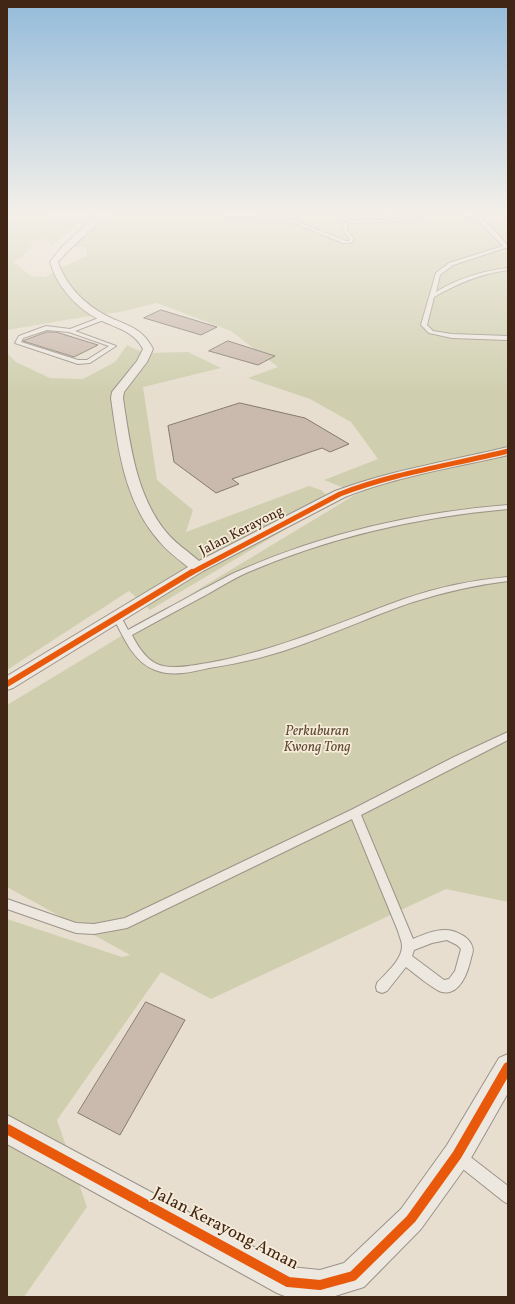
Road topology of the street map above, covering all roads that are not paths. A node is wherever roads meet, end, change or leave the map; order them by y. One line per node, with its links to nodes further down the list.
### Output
1 (59, 274): 6 (street)
2 (438, 274): 4 (lane); 5 (lane)
3 (478, 274): 4 (lane)
4 (460, 279): 5 (lane)
5 (432, 296): 8 (lane)
6 (104, 318): 7 (lane); 11 (street)
7 (70, 331): 7 (lane)
8 (508, 338)
9 (508, 451): 11 (street, Jalan Kerayong)
10 (508, 507): 14 (lane)
11 (198, 568): 13 (street, Jalan Kerayong)
12 (508, 579): 14 (lane)
13 (117, 617): 14 (lane); 15 (street, Jalan Kerayong)
14 (127, 634)
15 (7, 684)
16 (508, 736): 17 (lane)
17 (355, 813): 18 (lane); 19 (lane)
18 (7, 904)
19 (406, 953): 19 (lane); 20 (lane)
20 (382, 987)
21 (505, 1074): 23 (street, Jalan Kerayong Aman)
22 (7, 1129): 23 (street, Jalan Kerayong Aman)
23 (457, 1155): 24 (lane)
24 (508, 1196)

